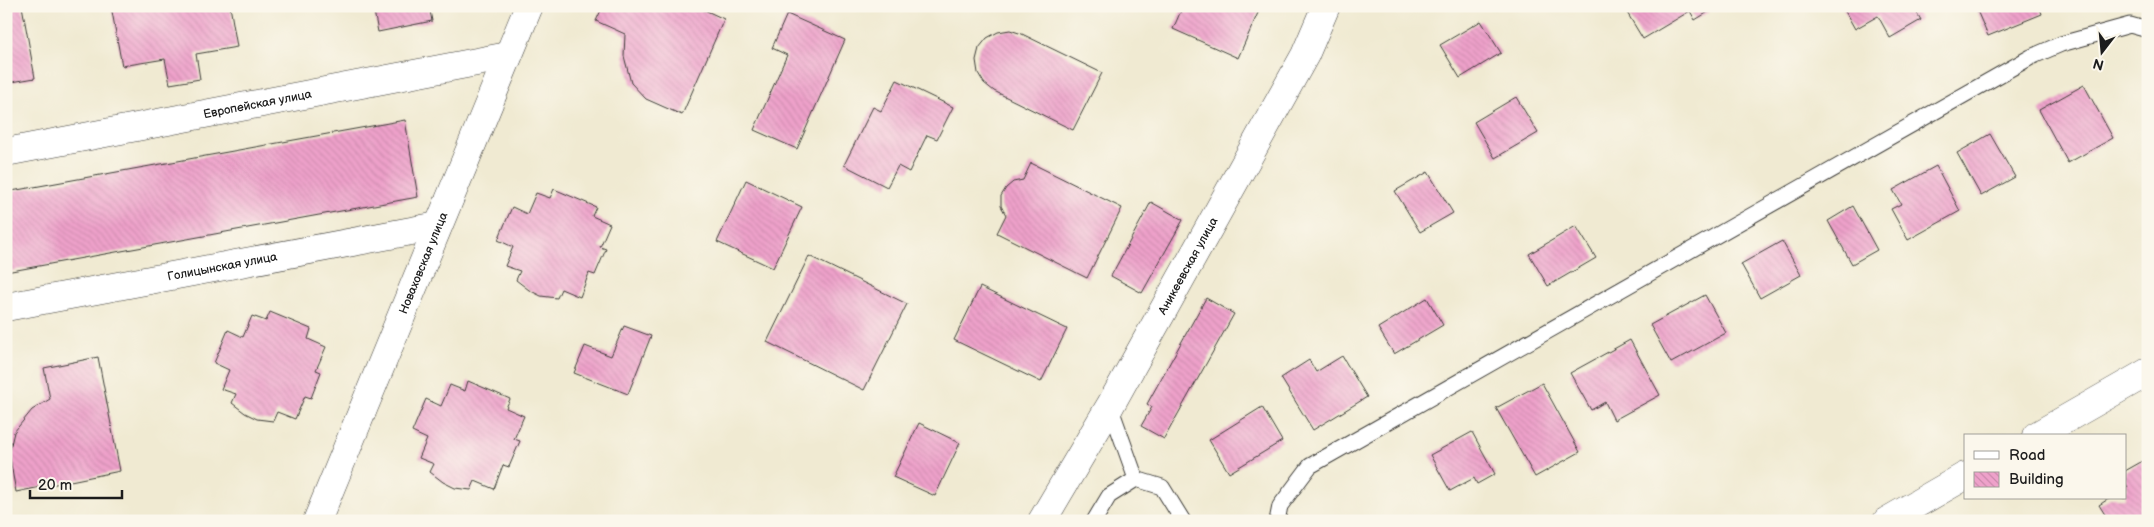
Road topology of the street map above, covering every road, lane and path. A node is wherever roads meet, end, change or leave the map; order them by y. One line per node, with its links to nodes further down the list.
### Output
1 (528, 6): 4 (street, Новаховская улица)
2 (1326, 6): 9 (street, Аникеевская улица)
3 (2148, 30): 17 (lane)
4 (508, 56): 5 (street, Европейская улица); 6 (street, Новаховская улица)
5 (6, 152)
6 (438, 226): 7 (street, Голицынская улица); 13 (street, Новаховская улица)
7 (6, 307)
8 (2148, 372): 10 (street)
9 (1110, 406): 12 (lane); 14 (street, Аникеевская улица)
10 (2040, 434)
11 (1964, 477): 18 (street)
12 (1136, 479): 15 (lane); 16 (lane)
13 (317, 521)
14 (1042, 521)
15 (1094, 521)
16 (1183, 521)
17 (1277, 521)
18 (1887, 521)

